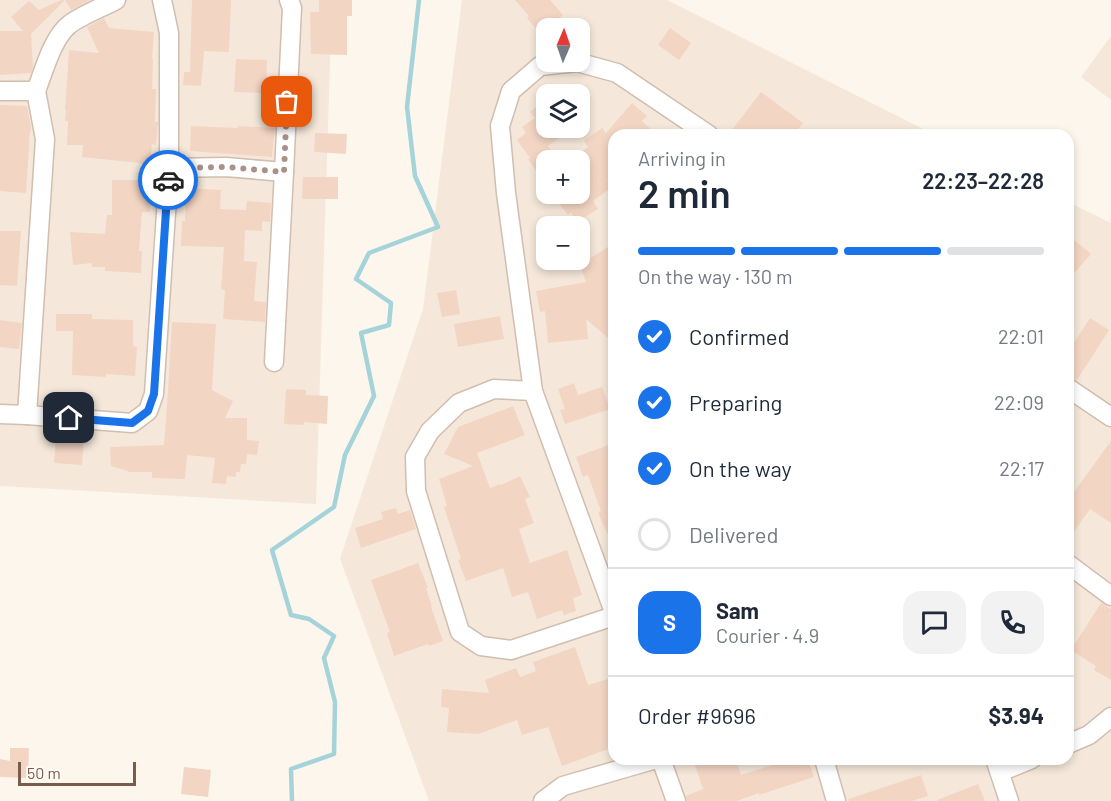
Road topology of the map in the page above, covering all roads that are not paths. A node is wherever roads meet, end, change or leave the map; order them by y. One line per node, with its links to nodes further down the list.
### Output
1 (116, 0): 5 (street)
2 (162, 0): 7 (street)
3 (289, 0): 8 (street)
4 (0, 91): 5 (street)
5 (36, 91): 13 (street)
6 (701, 129): 10 (street)
7 (169, 168): 8 (street); 13 (street)
8 (284, 172): 9 (street)
9 (274, 362)
10 (533, 391): 17 (street); 18 (street)
11 (1074, 392): 14 (street)
12 (0, 414): 13 (street)
13 (27, 415)
14 (1111, 417)
15 (1074, 568): 16 (street)
16 (1111, 596)
17 (608, 597)
18 (608, 616)
19 (1111, 717): 20 (street)
20 (1074, 741)
21 (635, 765): 25 (street)
22 (663, 765): 26 (street)
23 (826, 765): 27 (street)
24 (997, 766): 28 (street)
25 (543, 801)
26 (676, 801)
27 (836, 801)
28 (1010, 801)

